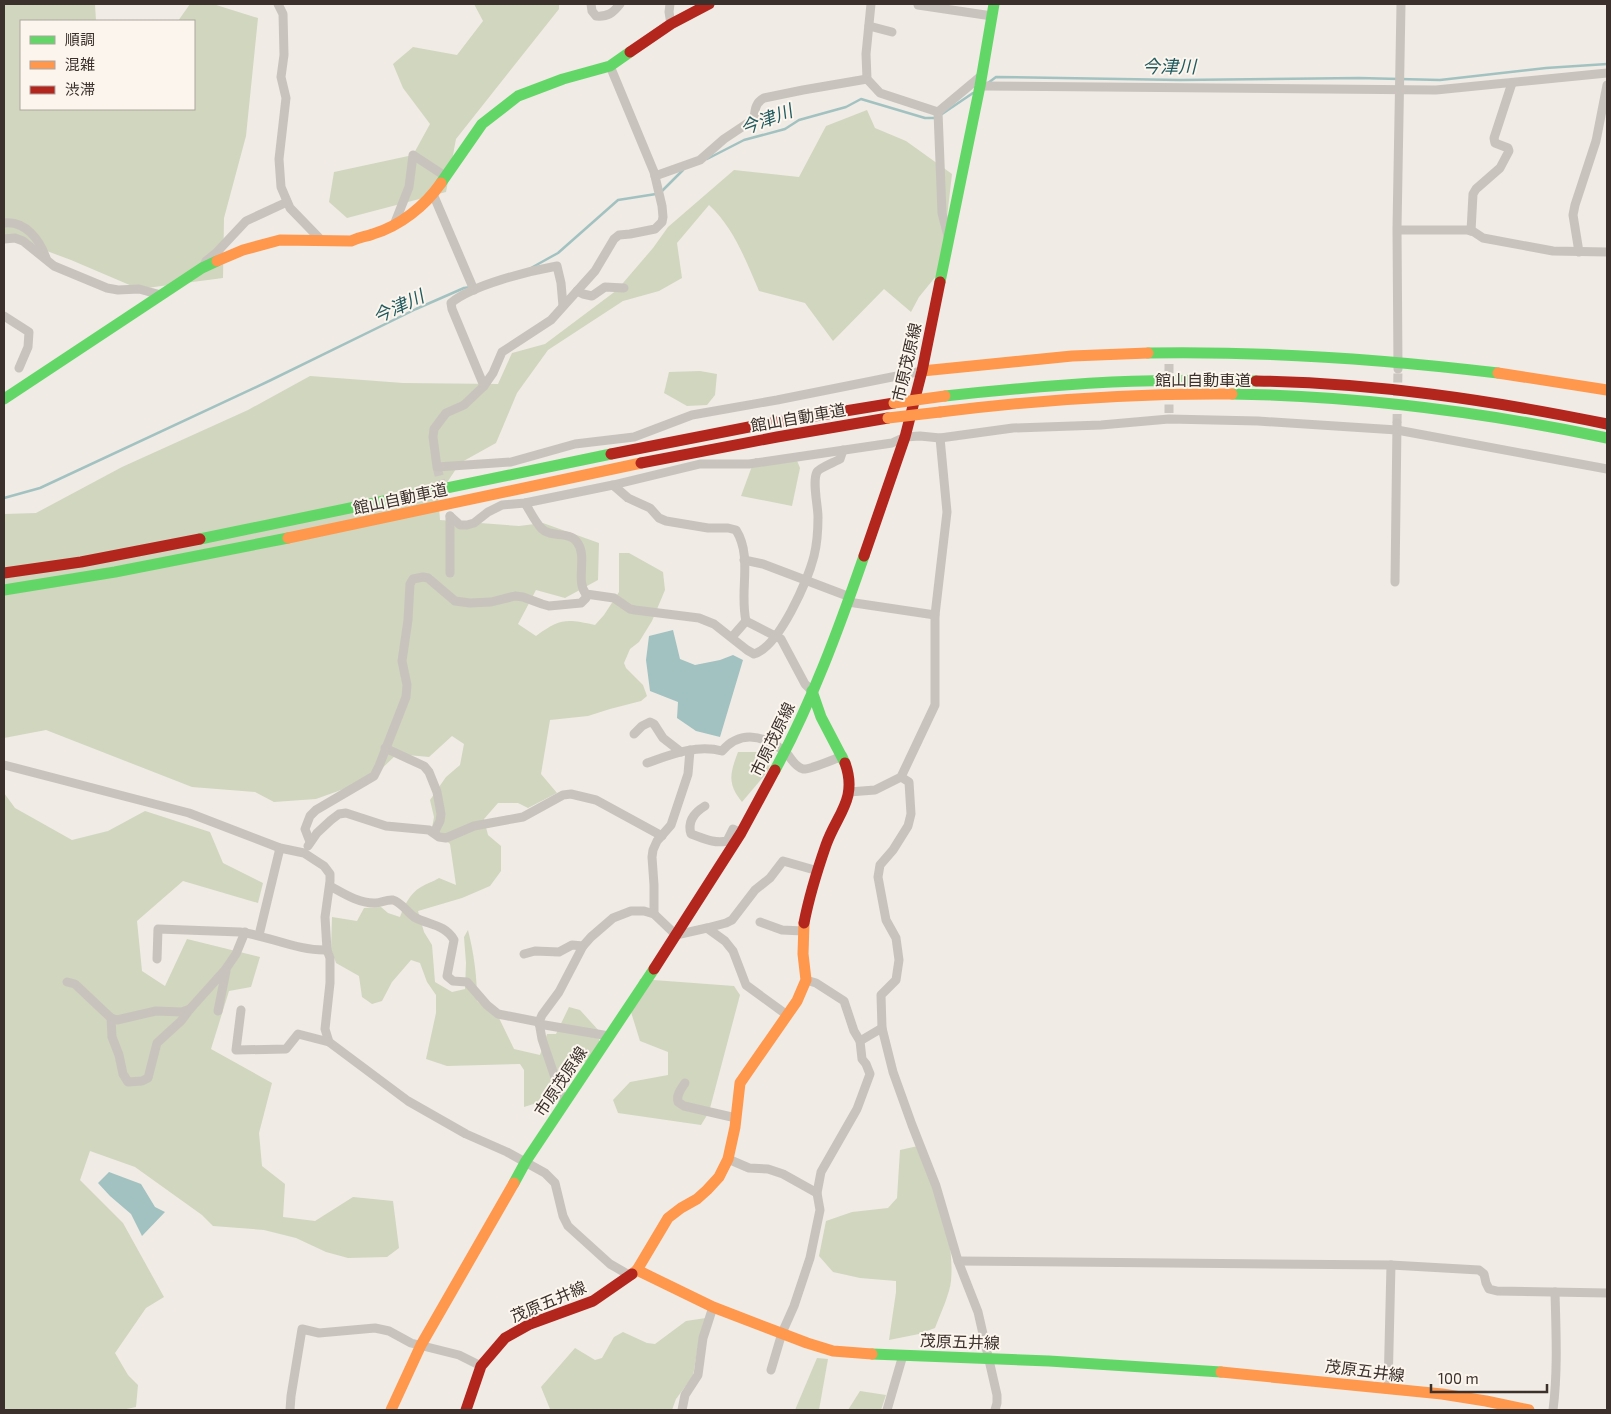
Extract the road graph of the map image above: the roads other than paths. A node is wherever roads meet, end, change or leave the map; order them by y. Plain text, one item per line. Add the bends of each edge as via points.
1 (278, 4) edge
2 (591, 4) edge
3 (620, 4) edge
4 (670, 4) edge
5 (709, 4) edge
6 (871, 4) edge
7 (994, 4) edge
8 (1401, 4) edge
9 (918, 6) dead end
10 (992, 16) junction
11 (671, 24) junction
12 (869, 26) junction
13 (892, 32) dead end
14 (610, 66) junction
15 (1607, 73) edge
16 (867, 79) junction
17 (1512, 83) junction
18 (1607, 85) edge
19 (980, 86) junction
20 (1400, 89) junction
21 (938, 112) junction
22 (445, 176) junction
23 (655, 176) junction
24 (433, 194) junction
25 (287, 202) junction
26 (4, 222) edge
27 (394, 225) junction
28 (1398, 230) junction
29 (1471, 231) junction
30 (949, 238) junction
31 (4, 239) edge
32 (322, 241) junction
33 (1579, 252) junction
34 (1607, 252) edge
35 (46, 259) junction
36 (202, 268) junction
37 (624, 288) dead end
38 (474, 290) junction
39 (577, 291) junction
40 (161, 296) junction
41 (562, 306) junction
42 (4, 316) edge
43 (1398, 365) junction
44 (19, 368) dead end
45 (922, 371) junction
46 (484, 386) junction
47 (1607, 390) edge
48 (4, 399) edge
49 (1607, 424) edge
50 (1397, 427) junction
51 (905, 437) junction
52 (940, 438) junction
53 (1607, 438) edge
54 (843, 450) junction
55 (1607, 469) edge
56 (612, 485) junction
57 (525, 503) junction
58 (744, 560) junction
59 (4, 573) edge
60 (450, 573) dead end
61 (806, 581) junction
62 (1395, 582) dead end
63 (4, 590) edge
64 (586, 594) junction
65 (849, 599) junction
66 (935, 615) junction
67 (746, 621) junction
68 (775, 636) junction
69 (732, 638) junction
70 (812, 691) junction
71 (634, 734) dead end
72 (385, 748) junction
73 (690, 750) junction
74 (680, 752) junction
75 (785, 752) junction
76 (843, 756) junction
77 (647, 763) dead end
78 (4, 764) edge
79 (901, 777) junction
80 (850, 792) junction
81 (706, 806) dead end
82 (434, 834) junction
83 (741, 834) junction
84 (662, 836) junction
85 (310, 842) junction
86 (280, 848) junction
87 (304, 853) junction
88 (818, 871) junction
89 (330, 886) junction
90 (654, 914) junction
91 (760, 922) dead end
92 (707, 928) junction
93 (803, 931) junction
94 (245, 932) junction
95 (259, 935) junction
96 (676, 935) junction
97 (583, 946) junction
98 (327, 950) junction
99 (524, 954) dead end
100 (157, 959) dead end
101 (226, 968) junction
102 (806, 980) junction
103 (67, 982) dead end
104 (190, 1009) junction
105 (218, 1010) dead end
106 (241, 1010) dead end
107 (787, 1015) junction
108 (111, 1018) junction
109 (539, 1023) junction
110 (882, 1028) junction
111 (610, 1036) junction
112 (860, 1041) junction
113 (329, 1042) junction
114 (685, 1083) dead end
115 (564, 1104) junction
116 (736, 1118) junction
117 (728, 1159) junction
118 (526, 1161) junction
119 (817, 1193) junction
120 (958, 1260) junction
121 (1391, 1265) junction
122 (633, 1272) junction
123 (1555, 1292) junction
124 (1607, 1293) edge
125 (713, 1307) junction
126 (782, 1333) junction
127 (421, 1345) junction
128 (903, 1355) junction
129 (990, 1359) junction
130 (481, 1366) junction
131 (770, 1370) dead end
132 (1388, 1389) junction
133 (290, 1410) edge
134 (391, 1410) edge
135 (466, 1410) edge
136 (682, 1410) edge
137 (887, 1410) edge
138 (995, 1410) edge
139 (1529, 1410) edge
140 (1553, 1410) edge

1 - 25 street via 282,14 284,55 281,77 286,98 278,172
2 - 3 street via 596,16 602,16 609,15
4 - 11 street
5 - 11 main road
6 - 12 street
7 - 10 main road, 市原茂原線
8 - 20 street
9 - 10 street
10 - 19 main road, 市原茂原線
11 - 14 main road
12 - 13 street
12 - 16 street
14 - 22 main road via 518,96 482,124
14 - 23 street
15 - 17 street
16 - 21 street via 880,93
16 - 23 street via 764,98 756,105 754,119 700,160
17 - 20 street via 1436,90
17 - 29 street via 1494,138 1495,143 1509,151 1500,168 1473,194
18 - 33 street via 1596,141 1573,215
19 - 20 street
19 - 21 street
19 - 30 main road, 市原茂原線
20 - 28 street
21 - 30 street via 942,213
22 - 24 main road
22 - 27 street via 413,155 409,187
23 - 39 street via 664,217 662,222 655,229 619,235 614,239 595,271
24 - 27 main road
24 - 38 street
25 - 32 street
25 - 36 street via 246,221
26 - 35 street via 21,224 32,233
27 - 32 main road via 351,240
28 - 29 street
28 - 43 street
29 - 33 street via 1483,238 1508,243
30 - 45 main road, 市原茂原線
31 - 35 street via 23,241
32 - 36 main road via 280,240 243,250
33 - 34 street
35 - 40 street via 54,266 107,288 139,289
36 - 40 main road
37 - 39 street via 605,288 592,296
38 - 41 street via 530,271 557,266
38 - 46 street via 451,303
39 - 41 street
40 - 48 main road
41 - 46 street via 551,320 502,352
42 - 44 street via 29,332 28,347
43 - 45 main road via 1259,354 1169,358 1072,356
43 - 47 main road via 1554,380
45 - 46 street via 692,415 634,437 575,444 511,462 437,467 434,428 446,413 464,405
45 - 51 main road, 市原茂原線
49 - 59 main road, 館山自動車道, bridge via 1481,400 1299,382 1127,381 1041,386 894,403 754,426 144,551
50 - 52 street via 1169,416 1102,425 1012,428
50 - 55 street
50 - 62 street
51 - 52 street
51 - 54 street via 892,443
51 - 65 main road, 市原茂原線
52 - 66 street via 947,512
53 - 63 main road, 館山自動車道, bridge via 1478,414 1381,402 1210,394 1077,398 888,418 710,449 317,533
54 - 56 street via 749,464 700,464
54 - 61 street via 840,459 817,472 815,554
56 - 57 street
56 - 58 street via 628,498 650,508 666,522 736,530
57 - 60 street via 502,505 467,525 460,525 450,516
57 - 64 street via 542,529 577,540 581,553 582,586
58 - 61 street
58 - 67 street via 743,610
61 - 65 street
61 - 68 street
64 - 69 street via 614,598 630,609 699,618 714,624
64 - 72 street via 581,602 550,606 515,596 470,603 455,601 428,578 413,579 402,661 406,697
65 - 66 street
65 - 70 main road, 市原茂原線
66 - 79 street via 935,705
67 - 68 street
67 - 69 street
68 - 69 street via 754,654
68 - 70 street via 781,639
70 - 75 main road, 市原茂原線
70 - 76 main road via 821,717
71 - 74 street via 650,722
72 - 82 street via 424,766 429,772 441,814
72 - 85 street via 374,776 324,804 310,816 305,829
73 - 74 street
73 - 75 street via 722,751 737,738 748,736 772,743
73 - 84 street via 688,774 671,825
74 - 77 street
75 - 76 street via 800,768 806,769
75 - 83 main road, 市原茂原線
76 - 80 main road via 850,776
78 - 86 street via 190,813
79 - 80 street via 875,790
79 - 110 street via 909,782 911,814 908,826 880,865 878,877 886,920 896,938 899,960 896,980 881,995
80 - 88 main road
81 - 83 street via 693,816 691,834 722,842 727,841 733,829
82 - 84 street via 446,838 474,826 523,817 571,794 596,800
82 - 85 street via 428,830 386,826 346,813 331,820
83 - 96 main road, 市原茂原線
84 - 90 street via 652,857
85 - 87 street
86 - 87 street
86 - 95 street
87 - 89 street via 324,866 330,874
88 - 92 street via 783,861 732,920
88 - 93 main road
89 - 98 street via 325,917
89 - 109 street via 368,903 394,900 414,917 445,929 454,940 447,976 453,981 467,982 498,1014
90 - 96 street
90 - 97 street via 631,911 613,918
91 - 93 street via 782,930
92 - 96 street
92 - 107 street via 733,951 746,985
93 - 102 main road
94 - 95 street
94 - 100 street via 158,929
94 - 101 street
95 - 98 street via 287,944
96 - 111 main road, 市原茂原線
97 - 99 street via 572,945 559,952
97 - 109 street
98 - 113 street via 330,983 325,1029
101 - 104 street
101 - 105 street
102 - 107 main road
102 - 112 street via 821,985 844,1001
103 - 108 street via 75,984
104 - 108 street via 182,1012 156,1011 117,1020
104 - 108 street via 157,1042 148,1078 134,1083 128,1082 123,1074 112,1037
106 - 113 street via 236,1050 286,1049 298,1034
107 - 116 main road via 740,1083
109 - 111 street
109 - 115 street
110 - 112 street
110 - 120 street via 893,1072 936,1186
111 - 115 main road, 市原茂原線
112 - 119 street via 862,1059 870,1074 853,1117 824,1165
113 - 118 street via 408,1101 466,1134
114 - 116 street via 678,1102
115 - 118 main road, 市原茂原線
116 - 117 main road
117 - 119 street via 749,1168 783,1174
117 - 122 main road via 719,1177 707,1190 668,1218
118 - 122 street via 555,1183 568,1226 610,1264
118 - 127 main road, 市原茂原線
119 - 126 street via 820,1210 810,1258
120 - 121 street
120 - 129 street via 978,1312
121 - 123 street via 1480,1270 1489,1289
121 - 132 street
122 - 125 main road, 茂原五井線
122 - 130 main road, 茂原五井線 via 593,1301 519,1329 505,1338
123 - 124 street
123 - 140 street via 1556,1388
125 - 126 main road, 茂原五井線
125 - 136 street via 703,1338 698,1375 685,1395
126 - 128 main road, 茂原五井線 via 833,1351
126 - 131 street
127 - 130 street via 459,1355
127 - 133 street via 375,1328 320,1333 302,1329
127 - 134 main road, 市原茂原線
128 - 129 main road, 茂原五井線
128 - 137 street
129 - 132 main road, 茂原五井線 via 1203,1370
129 - 138 street via 997,1395
130 - 135 main road, 茂原五井線
132 - 139 main road, 茂原五井線

